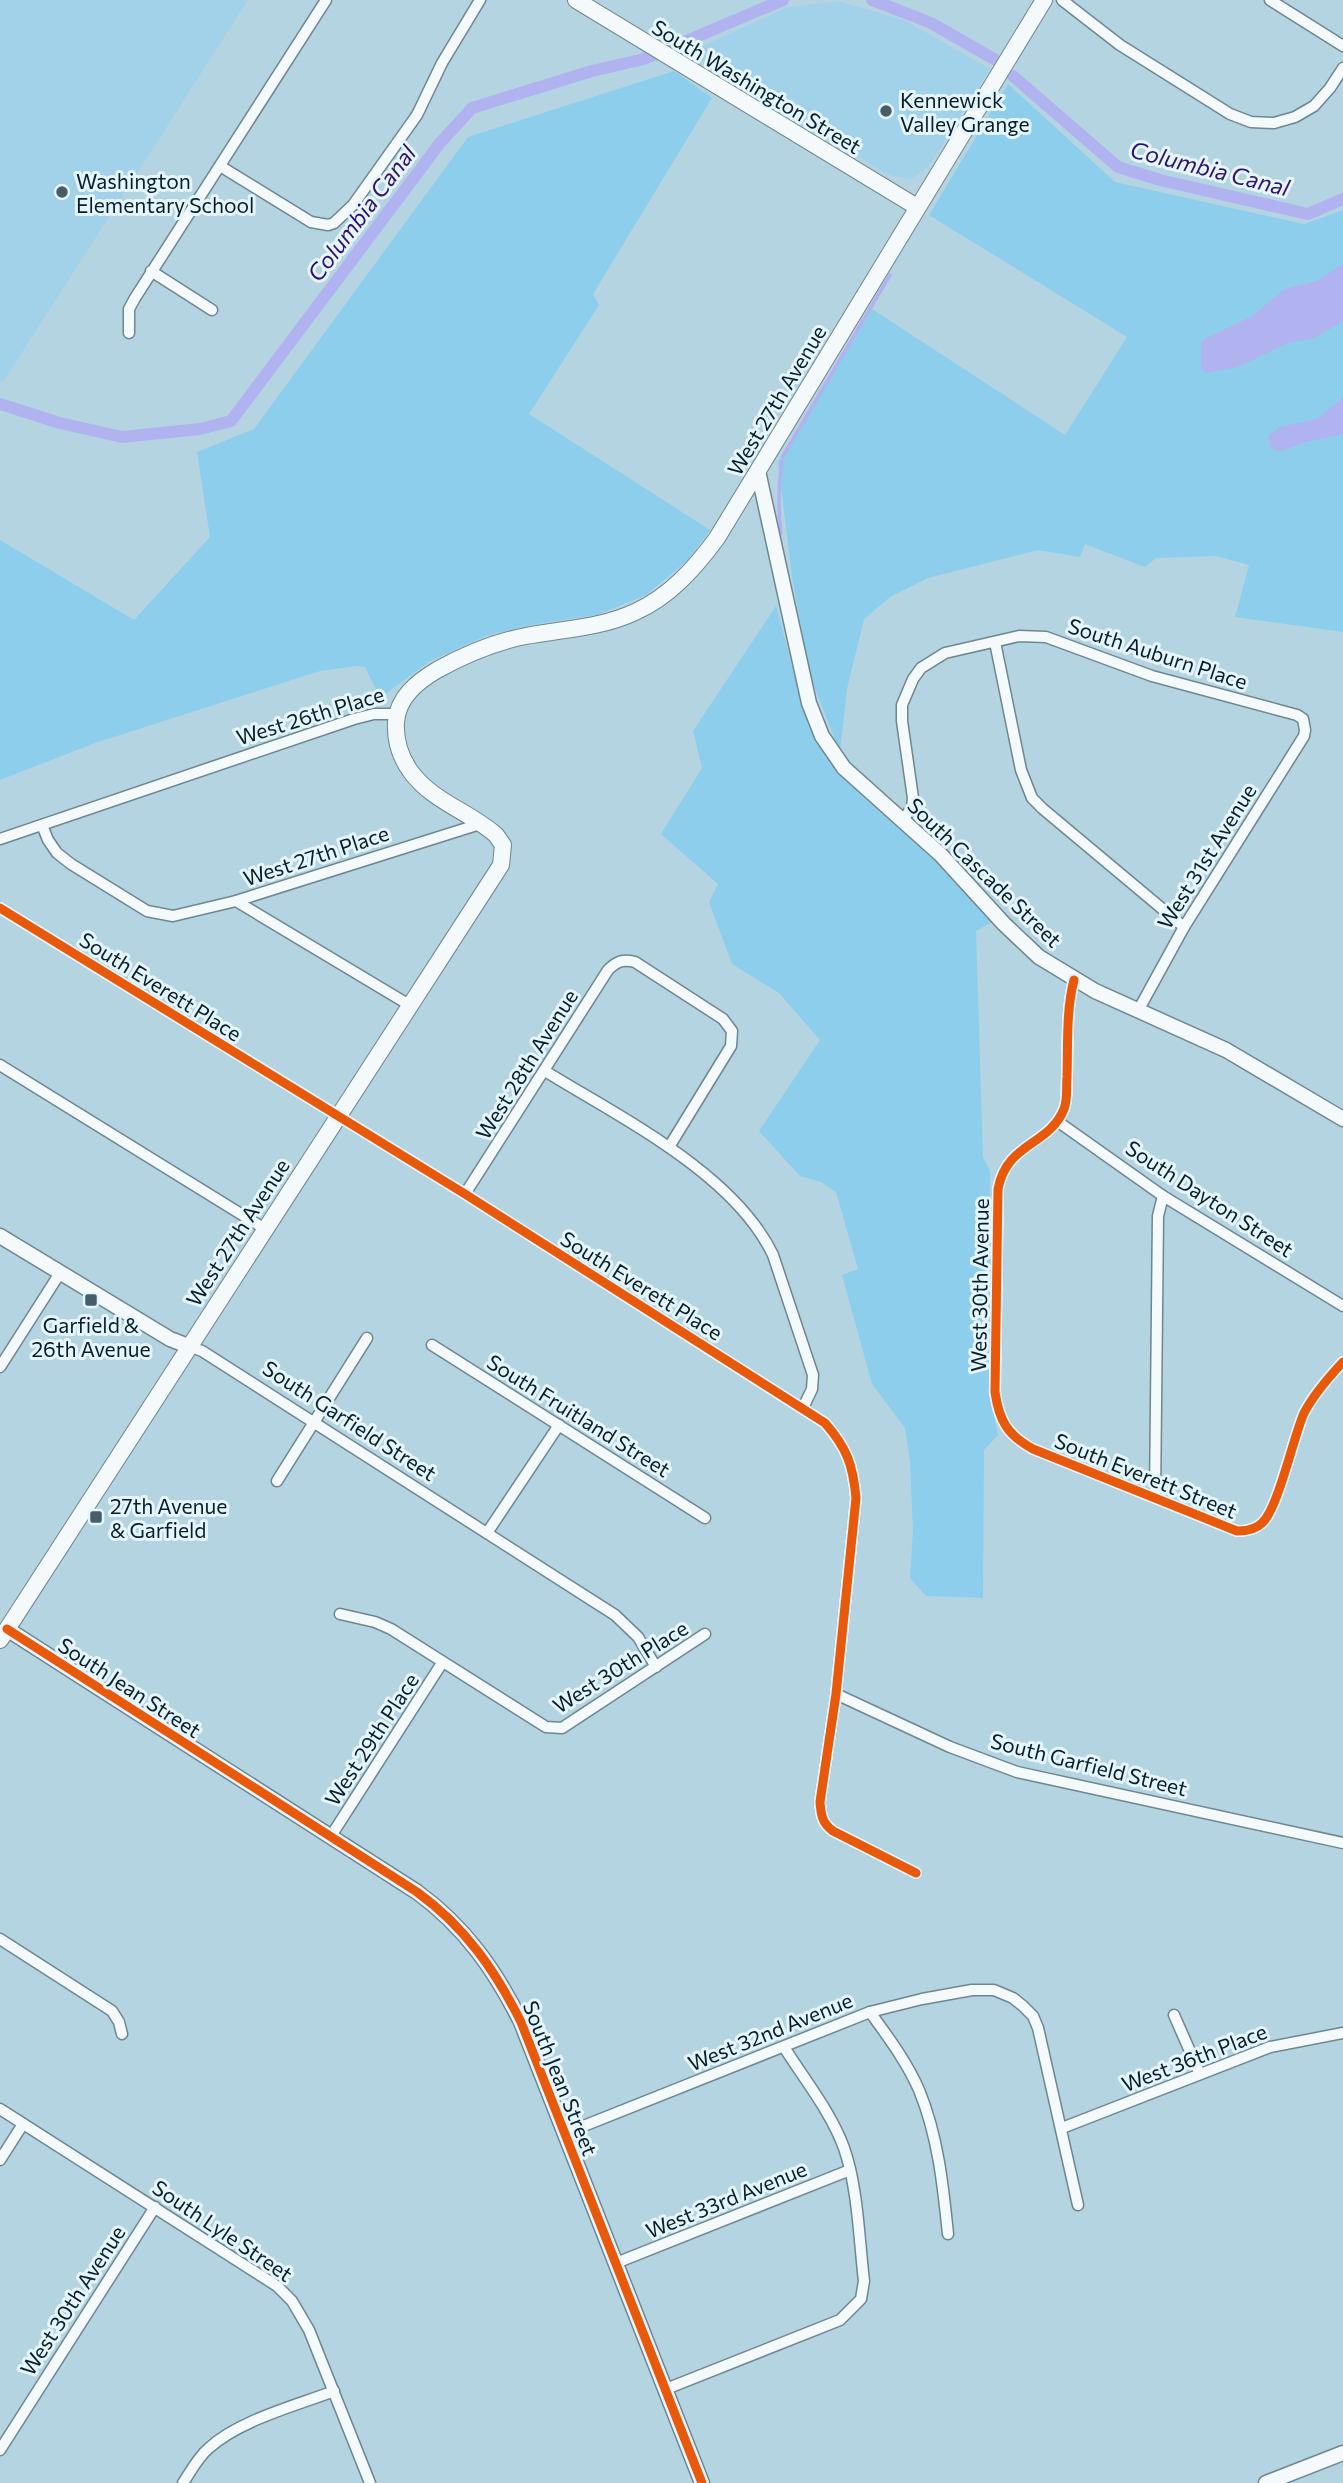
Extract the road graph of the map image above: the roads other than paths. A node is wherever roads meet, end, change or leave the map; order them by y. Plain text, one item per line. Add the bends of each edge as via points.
1 (326, 0) edge
2 (481, 0) edge
3 (576, 0) edge
4 (1044, 0) edge
5 (1062, 0) edge
6 (1270, 0) edge
7 (1343, 46) edge
8 (1343, 68) edge
9 (220, 166) junction
10 (917, 207) junction
11 (152, 271) junction
12 (212, 310) dead end
13 (129, 333) dead end
14 (758, 471) junction
15 (655, 601) joint
16 (995, 642) junction
17 (397, 714) junction
18 (1305, 724) joint
19 (903, 821) junction
20 (480, 824) junction
21 (42, 825) junction
22 (0, 839) edge
23 (236, 901) junction
24 (0, 908) edge
25 (1184, 927) junction
26 (1074, 980) junction
27 (411, 1006) junction
28 (1139, 1009) junction
29 (0, 1065) edge
30 (545, 1071) junction
31 (338, 1116) junction
32 (1343, 1118) edge
33 (1057, 1121) junction
34 (669, 1147) junction
35 (465, 1194) junction
36 (1163, 1196) junction
37 (265, 1229) junction
38 (0, 1236) edge
39 (61, 1273) junction
40 (1343, 1306) edge
41 (367, 1338) dead end
42 (432, 1345) dead end
43 (188, 1346) junction
44 (1343, 1362) edge
45 (0, 1367) edge
46 (803, 1408) junction
47 (314, 1422) junction
48 (559, 1425) junction
49 (1020, 1443) joint
50 (277, 1481) dead end
51 (1155, 1498) junction
52 (705, 1518) dead end
53 (487, 1533) junction
54 (340, 1614) dead end
55 (705, 1634) dead end
56 (4, 1635) edge
57 (442, 1663) junction
58 (656, 1667) junction
59 (836, 1694) junction
60 (331, 1836) junction
61 (1343, 1843) edge
62 (916, 1873) dead end
63 (0, 1939) edge
64 (870, 2012) junction
65 (1174, 2015) dead end
66 (1343, 2033) edge
67 (122, 2034) dead end
68 (784, 2047) junction
69 (1200, 2074) junction
70 (0, 2109) edge
71 (23, 2124) junction
72 (1062, 2128) junction
73 (566, 2133) junction
74 (0, 2161) edge
75 (850, 2170) junction
76 (1078, 2205) dead end
77 (155, 2207) junction
78 (948, 2234) dead end
79 (616, 2263) junction
80 (666, 2389) junction
81 (334, 2391) junction
82 (1, 2447) edge
83 (1343, 2453) edge
84 (183, 2483) edge
85 (370, 2483) edge
86 (702, 2483) edge
87 (1266, 2483) edge

1 - 9 street
2 - 9 street via 406,132 339,219 328,225 311,222
3 - 10 main road, South Washington Street
4 - 10 main road, West 27th Avenue
5 - 8 street via 1120,45 1230,114 1251,122 1274,123 1314,106
6 - 7 street
9 - 11 street
10 - 14 main road, West 27th Avenue
11 - 12 street
11 - 13 street via 129,309
14 - 15 main road, West 27th Avenue via 706,554
14 - 19 street, South Cascade Street via 814,718 844,768
15 - 17 main road, West 26th Place via 600,625 525,636 470,652 418,683
16 - 18 street, South Auburn Place via 1019,636 1046,638 1152,676 1297,715
16 - 19 street via 932,660 906,692 902,721 914,798
16 - 25 street via 1021,770 1032,798
17 - 20 main road via 397,741 413,775
17 - 21 street, West 26th Place via 354,719
18 - 25 street, West 31st Avenue via 1304,736
19 - 26 street, South Cascade Street via 1020,940
20 - 23 street, West 27th Place
20 - 27 main road, West 27th Avenue via 503,845 503,859
21 - 22 street, West 26th Place
21 - 23 street, West 27th Place via 57,853 147,911 188,914
23 - 27 street
24 - 31 street, South Everett Place
25 - 28 street, West 31st Avenue
26 - 28 street, South Cascade Street
26 - 33 street via 1066,1105
27 - 31 main road, West 27th Avenue
28 - 32 street, South Cascade Street via 1226,1050
29 - 37 street
30 - 34 street
30 - 34 street, West 28th Avenue via 608,970 623,960 635,962 723,1019 732,1031 731,1046
30 - 35 street, West 28th Avenue
31 - 35 street, South Everett Place
31 - 37 main road, West 27th Avenue
33 - 36 street, South Dayton Street
33 - 49 street, West 30th Avenue via 1011,1159 998,1189 995,1392 1005,1428
34 - 46 street via 719,1188 765,1237 813,1375
35 - 46 street, South Everett Place
36 - 40 street, South Dayton Street
36 - 51 street via 1158,1216
37 - 43 main road, West 27th Avenue
38 - 39 street, South Garfield Street
39 - 43 street, South Garfield Street
39 - 45 street
41 - 47 street
42 - 48 street, South Fruitland Street
43 - 47 street, South Garfield Street
43 - 56 main road, West 27th Avenue
44 - 51 street, South Everett Street via 1305,1413 1270,1511 1260,1525 1237,1531
46 - 59 street, South Everett Place via 825,1423 846,1450 855,1485
47 - 50 street
47 - 53 street, South Garfield Street
48 - 52 street, South Fruitland Street
48 - 53 street
49 - 51 street, South Everett Street
53 - 58 street, South Garfield Street via 615,1615 638,1637
54 - 57 street via 391,1629
55 - 58 street, West 30th Place
56 - 60 street, South Jean Street
57 - 58 street, West 30th Place via 555,1729
57 - 60 street, West 29th Place
59 - 61 street, South Garfield Street via 950,1747 1017,1772
59 - 62 street, South Everett Place via 820,1802 824,1824
60 - 73 street, South Jean Street via 433,1904 479,1950 521,2022
63 - 67 street via 112,2011
64 - 68 street, West 32nd Avenue
64 - 72 street, West 32nd Avenue via 972,1990 994,1990 1013,1998 1038,2028
64 - 78 street via 919,2090 942,2171
65 - 69 street
66 - 69 street, West 36th Place via 1270,2047
68 - 73 street, West 32nd Avenue
68 - 75 street via 835,2129
69 - 72 street, West 36th Place
70 - 71 street, South Lyle Street
71 - 74 street
71 - 77 street, South Lyle Street
72 - 76 street
73 - 79 street, South Jean Street
75 - 79 street, West 33rd Avenue
75 - 80 street via 864,2281 861,2299 840,2320
77 - 81 street, South Lyle Street via 277,2286 292,2301
77 - 82 street, West 30th Avenue
79 - 80 street, South Jean Street
80 - 86 street, South Jean Street
81 - 84 street via 220,2439 206,2450
81 - 85 street, South Lyle Street
83 - 87 street

